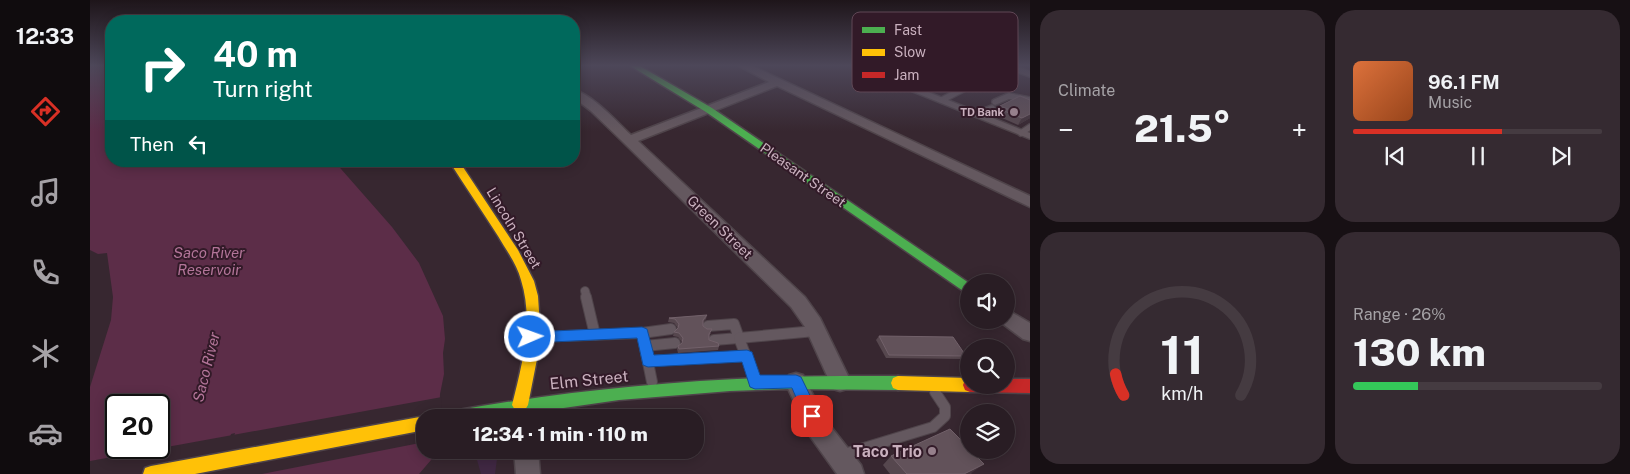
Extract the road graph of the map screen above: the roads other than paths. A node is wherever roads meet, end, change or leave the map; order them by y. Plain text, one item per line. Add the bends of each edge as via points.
1 (670, 87) edge
2 (765, 87) edge
3 (789, 87) edge
4 (922, 92) edge
5 (958, 92) edge
6 (580, 97) edge
7 (942, 100) junction
8 (1029, 100) edge
9 (998, 103) dead end
10 (990, 107) dead end
11 (709, 110) junction
12 (978, 114) junction
13 (1030, 127) edge
14 (1021, 132) junction
15 (1030, 136) edge
16 (629, 140) junction
17 (458, 167) edge
18 (1030, 202) edge
19 (960, 284) edge
20 (584, 291) dead end
21 (1015, 322) edge
22 (708, 326) dead end
23 (671, 329) dead end
24 (817, 331) junction
25 (642, 332) junction
26 (1030, 333) edge
27 (595, 335) junction
28 (530, 337) junction
29 (739, 338) junction
30 (714, 340) edge
31 (675, 343) dead end
32 (645, 346) junction
33 (747, 356) junction
34 (648, 361) junction
35 (755, 382) junction
36 (796, 382) junction
37 (840, 382) junction
38 (930, 384) junction
39 (960, 385) edge
40 (1015, 386) edge
41 (1030, 386) edge
42 (653, 389) junction
43 (521, 409) edge
44 (528, 409) edge
45 (416, 425) edge
46 (837, 456) junction
47 (527, 459) edge
48 (151, 474) edge
49 (528, 474) edge
50 (852, 474) edge

1 - 11 street, Pleasant Street
2 - 11 street
3 - 18 street
4 - 7 lane
5 - 7 lane
6 - 16 street, Green Street
7 - 12 lane
8 - 9 lane via 1011,98
10 - 12 lane
11 - 16 street
11 - 19 street, Pleasant Street
12 - 14 lane
13 - 14 lane
14 - 15 lane
16 - 24 street, Green Street via 798,302
17 - 28 street, Lincoln Street via 525,273 531,296
20 - 27 lane
21 - 26 street
22 - 29 lane via 734,324
23 - 25 lane
24 - 29 lane
24 - 37 street, Green Street
25 - 27 lane
25 - 32 lane
27 - 28 lane
28 - 43 street, Lincoln Street
29 - 30 lane
29 - 33 lane
31 - 32 lane
32 - 34 lane
33 - 34 lane
33 - 35 lane
34 - 42 lane
35 - 36 street, Elm Street
35 - 42 street, Elm Street
36 - 37 street, Elm Street
36 - 46 street via 817,427
37 - 38 street, Elm Street
38 - 39 street, Elm Street
38 - 46 lane via 945,407 945,416 940,422 933,427
40 - 41 street, Elm Street
42 - 44 street, Elm Street via 575,396
45 - 48 street
46 - 50 street
47 - 49 street

